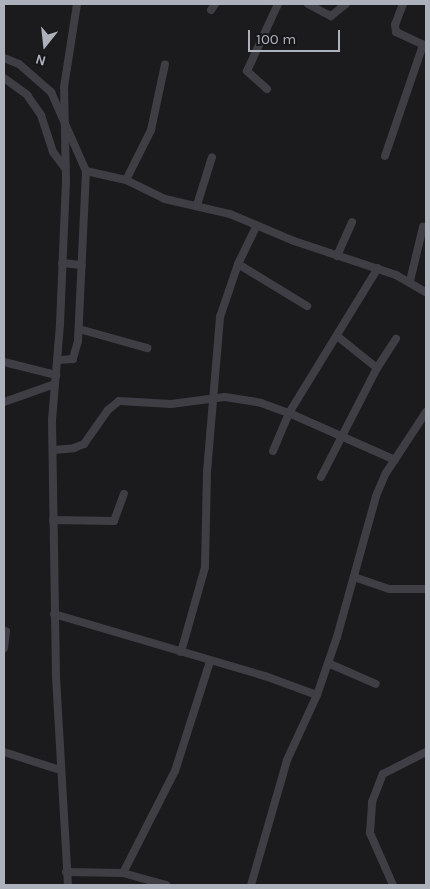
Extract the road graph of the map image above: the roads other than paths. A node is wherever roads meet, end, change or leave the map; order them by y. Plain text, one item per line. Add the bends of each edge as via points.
1 (77, 4) edge
2 (278, 4) edge
3 (308, 4) edge
4 (346, 4) edge
5 (403, 4) edge
6 (424, 45) edge
7 (4, 58) edge
8 (165, 64) dead end
9 (4, 78) edge
10 (267, 89) dead end
11 (63, 116) junction
12 (385, 156) dead end
13 (212, 157) dead end
14 (65, 168) junction
15 (86, 171) junction
16 (126, 180) junction
17 (197, 205) junction
18 (352, 222) dead end
19 (256, 227) junction
20 (423, 228) dead end
21 (340, 249) junction
22 (71, 264) junction
23 (238, 264) junction
24 (378, 268) junction
25 (410, 281) junction
26 (426, 292) edge
27 (307, 306) dead end
28 (79, 328) junction
29 (337, 336) junction
30 (396, 339) dead end
31 (147, 348) dead end
32 (59, 360) junction
33 (4, 362) edge
34 (377, 368) junction
35 (56, 375) junction
36 (55, 384) junction
37 (213, 397) junction
38 (4, 402) edge
39 (426, 412) edge
40 (289, 413) junction
41 (422, 425) edge
42 (340, 436) junction
43 (53, 450) junction
44 (273, 451) dead end
45 (394, 460) junction
46 (320, 476) dead end
47 (124, 494) dead end
48 (53, 520) junction
49 (354, 577) junction
50 (426, 590) edge
51 (54, 614) junction
52 (6, 631) dead end
53 (4, 648) edge
54 (182, 652) junction
55 (210, 661) junction
56 (328, 663) junction
57 (376, 684) dead end
58 (317, 695) junction
59 (4, 752) edge
60 (426, 752) edge
61 (60, 770) junction
62 (66, 872) junction
63 (123, 873) junction
64 (68, 885) edge
65 (166, 885) edge
66 (251, 885) edge
67 (393, 885) edge

1 - 11 street
2 - 10 street via 247,71
3 - 4 street via 331,16
5 - 6 street via 395,25 396,32
6 - 12 street
7 - 11 street via 38,77 51,92
8 - 16 street via 151,130
9 - 14 street via 22,91 41,115 53,152
11 - 14 street
11 - 15 street
13 - 17 street
14 - 22 street
15 - 16 street
15 - 22 street
16 - 17 street via 165,200
17 - 19 street
18 - 21 street
19 - 21 street
19 - 23 street
20 - 25 street
21 - 24 street
22 - 28 street
22 - 32 street
23 - 27 street
23 - 37 street via 220,317
24 - 25 street
24 - 29 street
25 - 26 street
28 - 31 street
28 - 32 street via 76,354 70,360
29 - 34 street
29 - 40 street
30 - 34 street
32 - 35 street
33 - 35 street
34 - 42 street
35 - 36 street
36 - 38 street
36 - 43 street
37 - 40 street via 243,399
37 - 43 street via 171,404 119,401 108,410 84,444
37 - 54 street via 204,567
39 - 41 street
40 - 42 street
40 - 44 street
41 - 45 street
42 - 45 street
42 - 46 street
43 - 48 street
45 - 49 street via 376,496
47 - 48 street via 114,521
48 - 51 street
49 - 50 street via 389,589
49 - 56 street
51 - 54 street
51 - 61 street
52 - 53 street
54 - 55 street
55 - 58 street
55 - 63 street via 175,771
56 - 57 street
56 - 58 street
58 - 66 street via 287,760
59 - 61 street
60 - 67 street via 383,774 372,802 370,833
61 - 62 street
62 - 63 street
62 - 64 street
63 - 65 street

